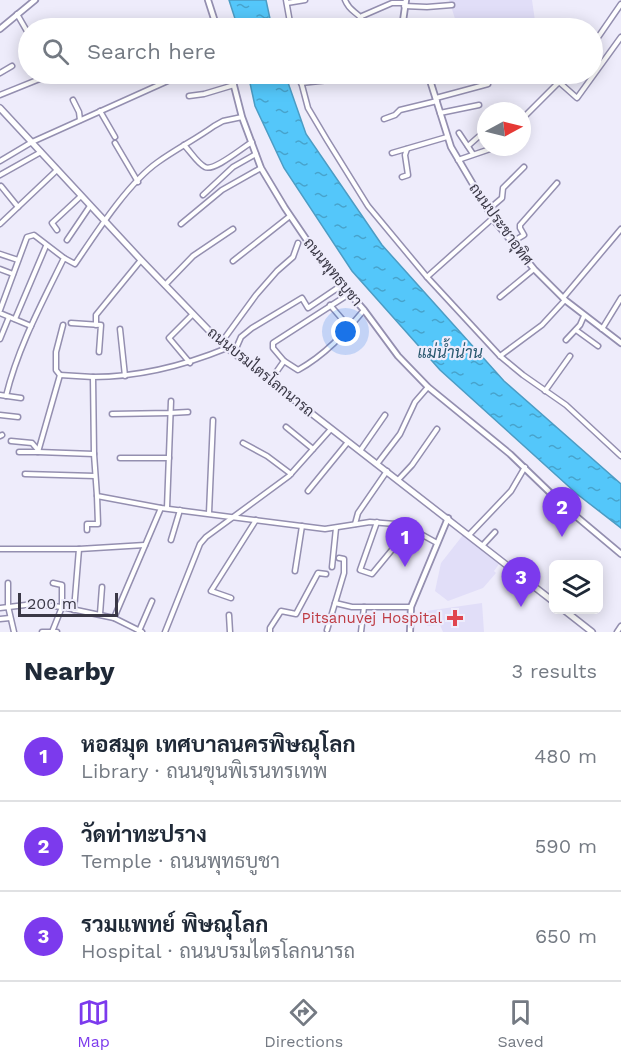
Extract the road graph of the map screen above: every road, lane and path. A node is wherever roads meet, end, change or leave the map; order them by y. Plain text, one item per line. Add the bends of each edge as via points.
1 (33, 0) edge
2 (208, 0) edge
3 (305, 0) edge
4 (345, 0) edge
5 (287, 1) edge
6 (405, 3) edge
7 (621, 4) edge
8 (452, 5) dead end
9 (17, 14) junction
10 (362, 16) joint
11 (19, 18) edge
12 (214, 18) edge
13 (290, 18) edge
14 (403, 18) edge
15 (0, 29) edge
16 (603, 30) edge
17 (621, 37) edge
18 (603, 62) edge
19 (12, 66) dead end
20 (0, 73) edge
21 (27, 84) edge
22 (161, 84) edge
23 (301, 84) edge
24 (431, 84) edge
25 (488, 84) dead end
26 (557, 84) edge
27 (561, 84) edge
28 (587, 84) edge
29 (234, 85) joint
30 (0, 95) edge
31 (189, 96) dead end
32 (436, 99) junction
33 (73, 100) dead end
34 (477, 105) edge
35 (0, 108) edge
36 (531, 110) edge
37 (100, 111) junction
38 (440, 113) junction
39 (243, 117) junction
40 (384, 119) dead end
41 (80, 120) junction
42 (459, 133) dead end
43 (115, 136) dead end
44 (447, 137) junction
45 (477, 138) edge
46 (32, 142) junction
47 (252, 142) junction
48 (115, 143) dead end
49 (184, 145) junction
50 (468, 146) junction
51 (407, 149) junction
52 (41, 152) junction
53 (393, 153) dead end
54 (477, 153) edge
55 (256, 154) junction
56 (473, 154) junction
57 (0, 161) edge
58 (457, 161) junction
59 (524, 167) dead end
60 (261, 168) junction
61 (57, 170) junction
62 (0, 176) edge
63 (402, 177) dead end
64 (138, 182) junction
65 (557, 183) dead end
66 (1, 186) edge
67 (203, 195) dead end
68 (81, 196) junction
69 (90, 206) junction
70 (18, 207) junction
71 (488, 210) junction
72 (290, 216) junction
73 (493, 218) junction
74 (105, 222) junction
75 (0, 224) edge
76 (181, 224) dead end
77 (233, 229) dead end
78 (621, 229) edge
79 (57, 230) dead end
80 (67, 240) dead end
81 (512, 242) junction
82 (298, 243) dead end
83 (46, 246) junction
84 (0, 254) edge
85 (64, 258) junction
86 (18, 260) junction
87 (141, 260) junction
88 (233, 261) dead end
89 (0, 269) edge
90 (534, 269) junction
91 (13, 274) junction
92 (427, 277) junction
93 (165, 285) junction
94 (342, 285) junction
95 (349, 294) junction
96 (500, 297) dead end
97 (621, 298) edge
98 (564, 299) junction
99 (330, 305) junction
100 (364, 310) junction
101 (0, 314) edge
102 (192, 314) junction
103 (584, 316) junction
104 (9, 317) junction
105 (15, 319) junction
106 (71, 323) dead end
107 (63, 325) dead end
108 (96, 325) junction
109 (31, 326) junction
110 (349, 327) junction
111 (120, 328) dead end
112 (602, 329) junction
113 (576, 330) junction
114 (0, 339) edge
115 (566, 340) dead end
116 (621, 341) edge
117 (221, 343) junction
118 (598, 346) dead end
119 (227, 348) junction
120 (99, 352) dead end
121 (234, 353) junction
122 (500, 356) junction
123 (570, 356) dead end
124 (284, 361) junction
125 (190, 363) junction
126 (60, 375) junction
127 (125, 376) junction
128 (93, 377) junction
129 (270, 381) junction
130 (428, 387) junction
131 (545, 391) junction
132 (0, 395) edge
133 (6, 396) junction
134 (21, 398) dead end
135 (171, 401) dead end
136 (188, 411) dead end
137 (112, 414) dead end
138 (170, 414) junction
139 (0, 415) edge
140 (385, 415) dead end
141 (18, 417) dead end
142 (213, 420) dead end
143 (286, 427) dead end
144 (331, 429) junction
145 (437, 429) dead end
146 (11, 441) dead end
147 (348, 442) junction
148 (243, 443) dead end
149 (313, 449) junction
150 (38, 451) junction
151 (360, 451) junction
152 (19, 452) dead end
153 (94, 454) junction
154 (621, 455) edge
155 (120, 458) dead end
156 (169, 458) junction
157 (377, 464) junction
158 (525, 467) junction
159 (387, 471) junction
160 (25, 474) dead end
161 (291, 474) junction
162 (95, 476) junction
163 (398, 480) junction
164 (308, 491) dead end
165 (97, 496) junction
166 (161, 508) junction
167 (167, 508) junction
168 (180, 510) junction
169 (209, 513) junction
170 (231, 517) junction
171 (448, 518) junction
172 (256, 520) junction
173 (377, 522) junction
174 (355, 524) junction
175 (302, 526) junction
176 (336, 528) junction
177 (410, 528) junction
178 (87, 530) dead end
179 (495, 532) dead end
180 (469, 535) junction
181 (171, 540) dead end
182 (437, 543) junction
183 (145, 545) junction
184 (482, 546) junction
185 (0, 549) edge
186 (79, 549) junction
187 (621, 554) edge
188 (339, 558) dead end
189 (332, 567) dead end
190 (295, 571) dead end
191 (326, 574) dead end
192 (8, 583) dead end
193 (53, 584) dead end
194 (102, 587) dead end
195 (231, 598) dead end
196 (549, 598) edge
197 (152, 601) dead end
198 (335, 603) junction
199 (8, 606) junction
200 (62, 607) junction
201 (364, 607) junction
202 (411, 607) junction
203 (0, 608) edge
204 (74, 610) junction
205 (100, 614) junction
206 (570, 614) edge
207 (229, 615) dead end
208 (10, 618) junction
209 (114, 618) junction
210 (0, 619) edge
211 (621, 626) edge
212 (327, 630) dead end
213 (141, 631) edge
214 (14, 632) edge
215 (42, 632) edge
216 (54, 632) edge
217 (165, 632) edge
218 (230, 632) edge
219 (270, 632) edge
220 (361, 632) edge
221 (410, 632) edge
222 (592, 632) edge
223 (618, 632) edge

1 - 9 street
2 - 12 street
3 - 5 street
4 - 10 street via 350,9
5 - 13 street
6 - 8 street via 428,7
6 - 10 street via 392,3
6 - 14 street
7 - 16 street
9 - 11 street
9 - 15 street
17 - 18 street
19 - 20 street
21 - 30 street
22 - 37 street
23 - 92 street via 308,108 368,206
24 - 32 street, ถนนประชาอุทิศ
25 - 32 street
26 - 36 street
27 - 28 street via 577,98
29 - 31 street
29 - 39 street, ถนนพุทธบูชา
32 - 38 street, ถนนประชาอุทิศ
32 - 40 street via 399,110 395,116
33 - 41 street
34 - 38 street
35 - 46 main road, ถนนบรมไตรโลกนารถ
37 - 41 street
37 - 43 street
38 - 44 street, ถนนประชาอุทิศ
39 - 47 street, ถนนพุทธบูชา
39 - 49 street via 223,121
41 - 46 street
42 - 50 street
44 - 51 street
44 - 58 street, ถนนประชาอุทิศ
45 - 50 street
46 - 52 main road, ถนนบรมไตรโลกนารถ
46 - 57 street
47 - 49 street via 208,168
47 - 55 street, ถนนพุทธบูชา
48 - 64 street
49 - 64 street
50 - 56 street
51 - 53 street
51 - 63 street via 408,175
52 - 61 main road, ถนนบรมไตรโลกนารถ
52 - 62 street
54 - 56 street
55 - 60 street, ถนนพุทธบูชา
55 - 67 street via 233,167
56 - 58 street
58 - 71 street, ถนนประชาอุทิศ
59 - 71 street via 504,188 502,198
60 - 72 street, ถนนพุทธบูชา
60 - 76 street via 222,190
61 - 68 main road, ถนนบรมไตรโลกนารถ
61 - 70 street
64 - 74 street
65 - 81 street via 520,225 524,235
66 - 70 street
68 - 69 main road, ถนนบรมไตรโลกนารถ
68 - 79 street via 52,223
69 - 74 main road, ถนนบรมไตรโลกนารถ
69 - 80 street
70 - 75 street
71 - 73 street, ถนนประชาอุทิศ
72 - 88 street
72 - 94 street, ถนนพุทธบูชา
73 - 81 street, ถนนประชาอุทิศ
73 - 92 street
74 - 85 street via 75,264
74 - 87 main road, ถนนบรมไตรโลกนารถ
77 - 93 street via 193,256
78 - 98 street
81 - 90 street, ถนนประชาอุทิศ
82 - 117 street via 293,257 256,295
83 - 85 street
83 - 86 street via 34,235 27,237
83 - 105 street
84 - 86 street
85 - 109 street
86 - 91 street
87 - 93 main road, ถนนบรมไตรโลกนารถ
87 - 108 street via 96,315
89 - 91 street
90 - 96 street
90 - 98 street, ถนนประชาอุทิศ
91 - 101 street
92 - 122 street
93 - 102 main road, ถนนบรมไตรโลกนารถ
94 - 95 street, ถนนพุทธบูชา
94 - 121 street via 309,308 302,298 252,328
95 - 99 street
95 - 100 street, ถนนพุทธบูชา
97 - 112 street
98 - 103 street, ถนนประชาอุทิศ
98 - 122 street via 542,325
99 - 110 street
99 - 124 street via 273,343
100 - 110 street
100 - 130 street, ถนนพุทธบูชา via 398,356
101 - 104 street
102 - 117 main road, ถนนบรมไตรโลกนารถ
102 - 125 street via 169,338
103 - 112 street, ถนนประชาอุทิศ
103 - 113 street
104 - 105 street
104 - 114 street
105 - 109 street
106 - 108 street
107 - 126 street via 56,352 56,370
108 - 120 street via 101,325
109 - 133 street
110 - 124 street via 336,343 298,370
111 - 127 street
112 - 116 street, ถนนประชาอุทิศ
113 - 115 street
113 - 118 street
117 - 119 main road, ถนนบรมไตรโลกนารถ
119 - 121 main road, ถนนบรมไตรโลกนารถ
119 - 125 street
121 - 129 main road, ถนนบรมไตรโลกนารถ
122 - 131 street
123 - 131 street
124 - 129 street
125 - 127 street
126 - 128 street
126 - 150 street
127 - 128 street
128 - 153 street
129 - 144 main road, ถนนบรมไตรโลกนารถ
130 - 157 street
130 - 158 street, ถนนพุทธบูชา
131 - 154 street via 582,418
132 - 133 street
133 - 134 street
135 - 138 street
136 - 138 street
137 - 138 street
138 - 156 street
139 - 141 street
140 - 151 street
142 - 169 street
143 - 149 street
144 - 147 main road, ถนนบรมไตรโลกนารถ
144 - 149 street
145 - 163 street
146 - 150 street via 32,443
147 - 151 main road, ถนนบรมไตรโลกนารถ
147 - 164 street
148 - 161 street
149 - 161 street
150 - 152 street
150 - 153 street
151 - 157 main road, ถนนบรมไตรโลกนารถ
153 - 162 street
155 - 156 street
156 - 167 street
157 - 159 main road, ถนนบรมไตรโลกนารถ
158 - 180 street via 511,491
158 - 187 street, ถนนพุทธบูชา
159 - 163 main road, ถนนบรมไตรโลกนารถ
159 - 174 street via 358,513
160 - 162 street
161 - 170 street
162 - 165 street
163 - 171 main road, ถนนบรมไตรโลกนารถ
165 - 166 street
165 - 178 street via 98,524 87,524
166 - 167 street
166 - 183 street
167 - 168 street
168 - 169 street
168 - 181 street
169 - 170 street
170 - 172 street
170 - 217 street via 200,544
171 - 180 main road, ถนนบรมไตรโลกนารถ
171 - 182 street
172 - 175 street
172 - 195 street via 211,591
173 - 174 street
173 - 177 street
173 - 177 street via 360,570 372,573
174 - 176 street
175 - 176 street
175 - 190 street
176 - 189 street
177 - 182 street
179 - 184 street
180 - 184 main road, ถนนบรมไตรโลกนารถ
182 - 202 street
183 - 186 street
183 - 209 street
184 - 196 main road, ถนนบรมไตรโลกนารถ
185 - 186 street
186 - 204 street
188 - 198 street via 344,560 344,571
191 - 219 street via 318,573 296,614 281,611
192 - 199 street
193 - 200 street via 62,585
194 - 205 street
197 - 213 street
198 - 201 street
198 - 212 street
199 - 200 street
199 - 203 street
199 - 208 street
200 - 204 street
200 - 216 street
201 - 202 street
201 - 220 street
202 - 221 street
204 - 205 street
205 - 209 street
206 - 222 main road
207 - 218 street
208 - 210 street
208 - 214 street
209 - 213 street
211 - 223 street
215 - 216 street

